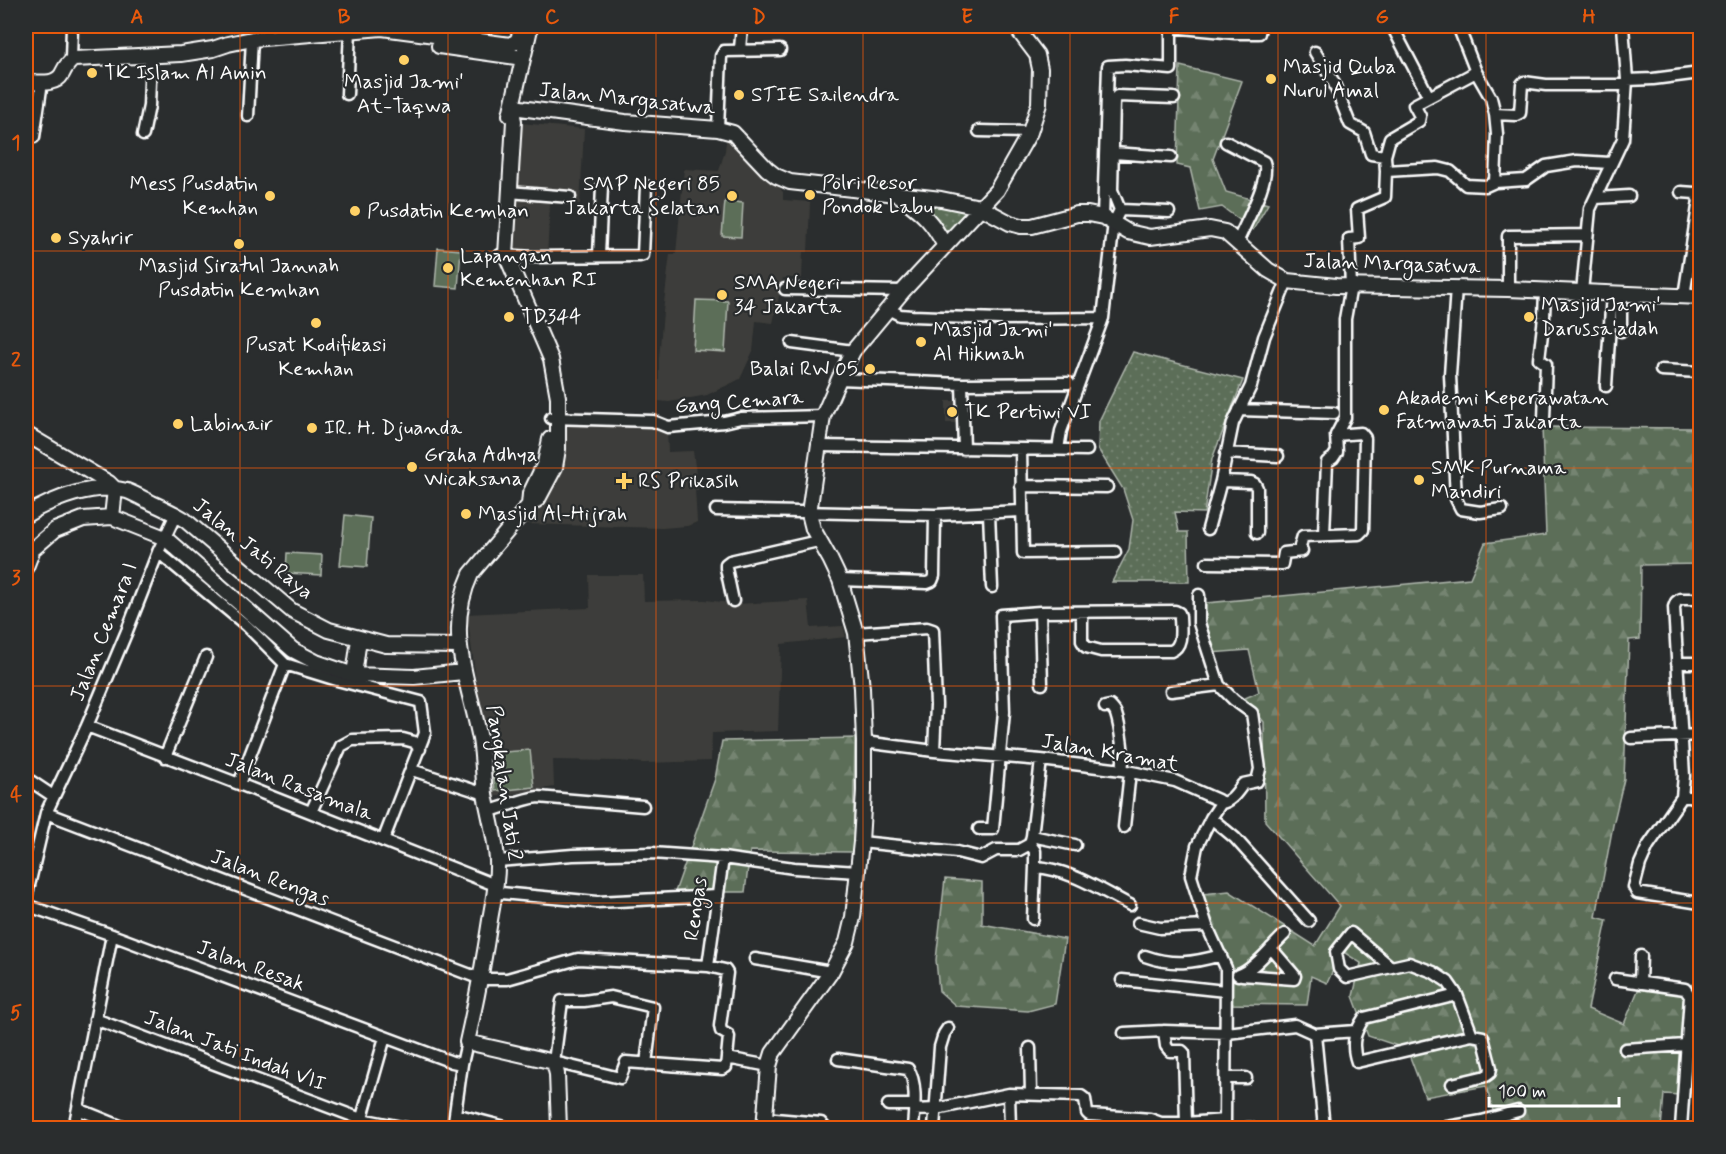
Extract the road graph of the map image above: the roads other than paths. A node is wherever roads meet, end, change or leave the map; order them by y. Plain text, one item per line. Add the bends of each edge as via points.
1 (72, 26) edge
2 (524, 26) edge
3 (530, 26) edge
4 (742, 26) edge
5 (1015, 26) edge
6 (1392, 26) edge
7 (1458, 26) edge
8 (1623, 26) edge
9 (1260, 29) edge
10 (350, 31) junction
11 (252, 39) junction
12 (454, 43) junction
13 (740, 49) junction
14 (780, 50) dead end
15 (1315, 52) dead end
16 (151, 56) junction
17 (522, 58) junction
18 (71, 59) junction
19 (1476, 72) junction
20 (1701, 73) edge
21 (26, 82) edge
22 (42, 82) junction
23 (1626, 82) junction
24 (347, 94) dead end
25 (1429, 97) junction
26 (1174, 98) dead end
27 (1495, 114) junction
28 (248, 116) dead end
29 (512, 121) junction
30 (718, 129) junction
31 (978, 131) dead end
32 (1030, 132) junction
33 (143, 135) dead end
34 (34, 137) dead end
35 (1227, 142) dead end
36 (1113, 153) junction
37 (1385, 156) junction
38 (1171, 157) dead end
39 (1610, 163) junction
40 (1386, 171) junction
41 (1495, 182) junction
42 (602, 186) dead end
43 (646, 186) dead end
44 (1681, 192) dead end
45 (896, 193) junction
46 (1629, 196) dead end
47 (506, 197) junction
48 (570, 197) dead end
49 (1596, 198) junction
50 (980, 207) junction
51 (1169, 212) dead end
52 (1112, 216) junction
53 (1587, 235) junction
54 (1237, 243) junction
55 (945, 246) junction
56 (502, 255) junction
57 (599, 256) junction
58 (1287, 281) junction
59 (1351, 286) junction
60 (1456, 288) junction
61 (785, 289) dead end
62 (1508, 289) junction
63 (903, 291) junction
64 (1545, 291) junction
65 (1582, 292) junction
66 (1616, 294) junction
67 (1684, 296) junction
68 (1701, 297) edge
69 (893, 312) junction
70 (1102, 318) junction
71 (1621, 331) dead end
72 (792, 343) dead end
73 (853, 351) junction
74 (1661, 370) dead end
75 (1701, 372) edge
76 (842, 379) junction
77 (1069, 383) dead end
78 (962, 384) junction
79 (1606, 386) dead end
80 (1239, 410) junction
81 (1334, 413) dead end
82 (824, 416) junction
83 (555, 418) junction
84 (1544, 419) dead end
85 (26, 434) edge
86 (1336, 435) junction
87 (826, 446) junction
88 (964, 449) junction
89 (1021, 449) junction
90 (1058, 449) junction
91 (1087, 450) dead end
92 (1226, 453) junction
93 (1278, 456) dead end
94 (1221, 481) junction
95 (1022, 486) junction
96 (1107, 487) dead end
97 (115, 489) junction
98 (1502, 509) dead end
99 (716, 510) dead end
100 (1022, 511) junction
101 (988, 513) junction
102 (176, 514) junction
103 (812, 514) junction
104 (26, 515) edge
105 (935, 515) junction
106 (112, 517) junction
107 (1208, 529) dead end
108 (1257, 533) dead end
109 (1324, 534) junction
110 (165, 538) junction
111 (818, 541) junction
112 (29, 545) edge
113 (158, 552) junction
114 (1115, 552) dead end
115 (1208, 563) dead end
116 (26, 567) edge
117 (840, 580) junction
118 (992, 587) dead end
119 (1200, 595) dead end
120 (1701, 599) edge
121 (733, 601) dead end
122 (1040, 612) junction
123 (1082, 612) junction
124 (856, 633) junction
125 (359, 639) junction
126 (459, 646) junction
127 (206, 657) dead end
128 (1677, 663) junction
129 (1701, 663) edge
130 (285, 664) junction
131 (463, 672) junction
132 (354, 675) junction
133 (1042, 684) dead end
134 (1219, 685) junction
135 (1171, 692) dead end
136 (1105, 707) dead end
137 (87, 726) junction
138 (1701, 735) edge
139 (1681, 736) junction
140 (1631, 738) dead end
141 (864, 742) junction
142 (420, 749) junction
143 (933, 751) junction
144 (1000, 756) junction
145 (165, 757) junction
146 (1041, 760) junction
147 (412, 770) junction
148 (1126, 771) junction
149 (26, 778) edge
150 (239, 784) junction
151 (486, 794) junction
152 (53, 796) junction
153 (1682, 797) junction
154 (1701, 797) edge
155 (1221, 803) junction
156 (643, 806) dead end
157 (489, 811) junction
158 (310, 812) junction
159 (46, 813) junction
160 (1210, 818) junction
161 (1124, 827) dead end
162 (978, 829) dead end
163 (1031, 840) junction
164 (383, 841) junction
165 (861, 842) junction
166 (1075, 845) dead end
167 (723, 858) junction
168 (497, 861) junction
169 (1035, 867) junction
170 (858, 872) junction
171 (495, 888) junction
172 (718, 896) junction
173 (26, 898) edge
174 (1701, 903) edge
175 (26, 905) edge
176 (1130, 905) dead end
177 (1033, 919) dead end
178 (1309, 921) dead end
179 (1138, 923) dead end
180 (1207, 926) junction
181 (1285, 934) dead end
182 (112, 935) junction
183 (1271, 948) junction
184 (1221, 955) junction
185 (1146, 956) dead end
186 (1641, 956) dead end
187 (755, 959) dead end
188 (708, 966) junction
189 (1390, 967) junction
190 (831, 972) junction
191 (1226, 975) junction
192 (1242, 975) junction
193 (481, 979) junction
194 (1615, 979) dead end
195 (1122, 980) dead end
196 (1640, 982) junction
197 (1225, 991) junction
198 (1457, 995) junction
199 (95, 1018) junction
200 (1688, 1024) junction
201 (1701, 1026) edge
202 (948, 1028) dead end
203 (1164, 1031) junction
204 (1356, 1031) junction
205 (1124, 1033) dead end
206 (1227, 1033) junction
207 (1316, 1034) junction
208 (1472, 1035) junction
209 (385, 1036) junction
210 (467, 1042) junction
211 (1686, 1045) junction
212 (1030, 1048) dead end
213 (1625, 1049) dead end
214 (727, 1058) junction
215 (838, 1059) dead end
216 (554, 1062) junction
217 (462, 1064) junction
218 (646, 1064) junction
219 (770, 1066) junction
220 (1226, 1078) junction
221 (1246, 1078) dead end
222 (1452, 1084) dead end
223 (1010, 1094) junction
224 (1031, 1094) junction
225 (888, 1105) dead end
226 (914, 1107) junction
227 (78, 1109) junction
228 (936, 1109) junction
229 (1518, 1111) dead end
230 (455, 1114) junction
231 (764, 1123) edge
232 (360, 1124) edge
233 (1186, 1124) junction
234 (1227, 1124) edge
235 (1161, 1126) edge
236 (74, 1128) edge
237 (124, 1128) edge
238 (407, 1128) edge
239 (453, 1128) edge
240 (509, 1128) edge
241 (559, 1128) edge
242 (825, 1128) edge
243 (913, 1128) edge
244 (934, 1128) edge
245 (1010, 1128) edge
246 (1324, 1128) edge
247 (1442, 1128) edge
248 (1681, 1128) edge

1 - 18 street
2 - 12 main road via 517,41 510,45
3 - 17 main road
4 - 13 street
5 - 32 main road via 1037,55 1040,69 1039,104
6 - 25 street
7 - 19 street
8 - 23 street
9 - 52 street via 1235,33 1171,27 1171,69 1108,66
10 - 11 main road
10 - 12 main road
10 - 24 street
11 - 16 main road via 200,52
11 - 28 street
12 - 17 main road
13 - 14 street
13 - 30 street via 724,51 721,56
15 - 37 street via 1333,81 1350,124 1364,132 1371,154
16 - 18 main road
16 - 33 street via 149,106
17 - 29 main road
18 - 22 main road via 57,80
19 - 25 street
19 - 27 street
20 - 23 street
21 - 22 main road
22 - 34 street
23 - 27 street via 1524,82 1520,113
23 - 39 street via 1623,139
25 - 37 street via 1414,105 1419,121 1390,138
26 - 36 street via 1117,96
27 - 41 street
29 - 30 main road, Jalan Margasatwa via 625,122
29 - 47 main road
30 - 45 main road, Jalan Margasatwa via 733,133 767,169 790,182
31 - 32 street
32 - 50 main road via 997,190
35 - 54 street via 1264,162 1266,168 1259,197
36 - 38 street
36 - 52 street
37 - 40 street
39 - 41 street via 1577,160 1546,166 1526,180
39 - 49 street
40 - 41 street via 1438,168 1450,171 1466,185 1486,186
40 - 59 street via 1385,197 1357,209 1359,238 1349,239
42 - 57 street
43 - 57 street via 643,255
44 - 67 street via 1695,193 1699,200
45 - 50 main road, Jalan Margasatwa
45 - 55 main road via 922,212
46 - 49 street
47 - 48 street
47 - 56 main road
49 - 53 street via 1590,209
50 - 52 main road, Jalan Margasatwa via 1021,226 1077,214
50 - 55 main road
51 - 52 street
52 - 54 main road, Jalan Margasatwa via 1128,231 1150,237 1225,231
52 - 70 street
53 - 62 street via 1508,236
53 - 65 street
54 - 58 main road, Jalan Margasatwa
55 - 63 main road
56 - 57 street
56 - 83 main road, Pangkalan Jati 2 via 544,359
58 - 59 main road, Jalan Margasatwa
58 - 80 street
59 - 60 main road, Jalan Margasatwa
59 - 86 street via 1345,319 1345,418
60 - 62 main road, Jalan Margasatwa
60 - 98 street via 1450,375 1456,499 1461,508 1469,510
61 - 63 street
62 - 64 main road, Jalan Margasatwa
63 - 69 main road
64 - 65 main road, Jalan Margasatwa
64 - 84 street via 1539,359 1546,364
65 - 66 main road, Jalan Margasatwa
66 - 67 main road, Jalan Margasatwa
66 - 71 street
66 - 79 street
67 - 68 main road, Jalan Margasatwa
69 - 70 street via 1000,319
69 - 73 main road
70 - 90 street
72 - 73 street
73 - 76 main road
74 - 75 street
76 - 78 street
76 - 82 main road
77 - 78 street
78 - 88 street
80 - 81 street
80 - 92 street
82 - 83 street, Gang Cemara via 741,418 668,427 653,421
82 - 87 main road
83 - 126 main road, Pangkalan Jati 2 via 555,467 538,499 471,574 460,607
85 - 97 main road
86 - 109 street via 1337,452 1327,462
86 - 109 street via 1361,433 1365,438 1363,530 1359,534
87 - 88 street
87 - 103 main road
88 - 89 street
89 - 90 street
89 - 95 street
90 - 91 street
92 - 93 street
92 - 94 street
94 - 107 street
94 - 108 street via 1255,484
95 - 96 street
95 - 100 street
97 - 102 main road, Jalan Jati Raya
97 - 104 main road, Jalan Jati Raya via 68,495
97 - 106 main road
99 - 103 street
100 - 101 street
100 - 114 street via 1025,554
101 - 105 street
101 - 118 street
102 - 110 street, Jalan Cemara I
102 - 125 main road, Jalan Jati Raya via 292,611 329,630
103 - 105 street
103 - 111 main road
105 - 117 street via 932,581
106 - 110 main road
106 - 112 main road via 69,523
109 - 115 street via 1303,536 1302,551 1284,553 1282,564
110 - 113 street, Jalan Cemara I
110 - 132 main road via 293,650
111 - 117 main road
111 - 121 street via 730,561 726,568
112 - 116 main road
113 - 130 street
113 - 137 street, Jalan Cemara I
117 - 124 main road
119 - 134 street via 1200,623
120 - 128 street via 1680,599 1674,607
122 - 123 street
122 - 133 street
122 - 144 street via 1001,615 1004,712
123 - 123 street via 1175,611 1180,616 1180,645 1171,651 1101,651 1086,647 1082,641
124 - 141 main road
124 - 143 street via 933,630
125 - 126 main road, Jalan Jati Raya via 386,645
125 - 132 main road
126 - 131 main road, Pangkalan Jati 2
127 - 145 street
128 - 129 street
128 - 139 street
130 - 142 street via 421,702 425,733
130 - 150 street
131 - 132 main road via 414,677
131 - 151 main road, Pangkalan Jati 2 via 480,740
134 - 135 street
134 - 155 street via 1252,713 1260,769 1257,781 1243,784 1235,795
136 - 148 street via 1116,712
137 - 145 street, Jalan Rasamala
137 - 152 street, Jalan Cemara I
138 - 139 street
139 - 140 street
139 - 153 street
141 - 143 street, Jalan Kramat
141 - 165 main road
142 - 147 street
142 - 158 street via 403,739 352,740 341,746
143 - 144 street, Jalan Kramat
144 - 146 street, Jalan Kramat
144 - 162 street via 993,829
145 - 150 street, Jalan Rasamala
146 - 148 street, Jalan Kramat
146 - 163 street
147 - 151 street
147 - 164 street
148 - 155 street, Jalan Kramat via 1175,781
148 - 161 street
149 - 152 street
150 - 158 street, Jalan Rasamala
151 - 157 main road, Pangkalan Jati 2
152 - 159 street, Jalan Cemara I
153 - 154 street
153 - 174 street via 1648,846 1634,887 1637,893
155 - 160 street
156 - 157 street via 538,797
157 - 168 main road, Pangkalan Jati 2
158 - 164 street, Jalan Rasamala
159 - 173 street, Jalan Cemara I
159 - 193 street, Jalan Rengas
160 - 178 street via 1235,838
160 - 180 street via 1197,846 1191,876
163 - 165 street via 1019,850 996,850 981,858
163 - 166 street
163 - 169 street
164 - 171 street, Jalan Rasamala
165 - 170 main road
167 - 168 street via 652,853
167 - 170 street
167 - 172 street, Rengas
168 - 171 main road, Pangkalan Jati 2
169 - 176 street via 1065,874
169 - 177 street
170 - 190 main road via 850,933
171 - 172 street, Jalan Rasamala via 501,893 597,902
171 - 193 main road, Pangkalan Jati 2
172 - 188 street, Rengas
175 - 182 street, Jalan Resak
179 - 180 street via 1160,928
180 - 184 street
181 - 183 street
182 - 199 street
182 - 209 street, Jalan Resak
183 - 192 street
183 - 192 street via 1294,979
184 - 185 street via 1188,963 1162,962
184 - 191 street
186 - 196 street
187 - 190 street
188 - 193 street via 578,959 507,979
188 - 214 street via 728,973 720,1026 728,1035
189 - 189 street via 1347,977 1339,969 1336,952 1351,933
189 - 198 street via 1409,963 1433,972 1448,982
190 - 219 main road via 773,1053
191 - 192 street
191 - 197 street
193 - 210 main road, Pangkalan Jati 2
194 - 196 street
195 - 197 street
196 - 200 street via 1687,990
197 - 206 street
198 - 204 street via 1364,1018
198 - 208 street
199 - 227 street
199 - 232 street, Jalan Jati Indah VII
200 - 201 street
200 - 211 street
202 - 228 street via 940,1047
203 - 205 street
203 - 206 street
203 - 233 street via 1170,1051 1184,1053
204 - 207 street
204 - 208 street via 1357,1062
206 - 207 street via 1295,1024
206 - 220 street
207 - 246 street
208 - 222 street via 1483,1037 1490,1073
209 - 217 street, Jalan Resak
209 - 232 street
210 - 216 main road
210 - 217 street
211 - 213 street
211 - 248 street
212 - 224 street
214 - 218 street via 722,1069
214 - 219 street
215 - 226 street via 908,1069
216 - 218 street via 620,1078 626,1062
216 - 218 street via 562,1001 611,997 653,1007
216 - 241 main road
217 - 230 street
219 - 231 main road
220 - 221 street
220 - 234 street
223 - 224 street
223 - 228 street
223 - 245 street
224 - 235 street via 1081,1096 1089,1115 1150,1119
225 - 226 street
226 - 228 street
226 - 243 street
227 - 236 street
227 - 237 street
228 - 244 street
229 - 247 street
230 - 239 street
230 - 240 street
231 - 242 street via 821,1123
232 - 238 street, Jalan Jati Indah VII
233 - 234 street
233 - 235 street

